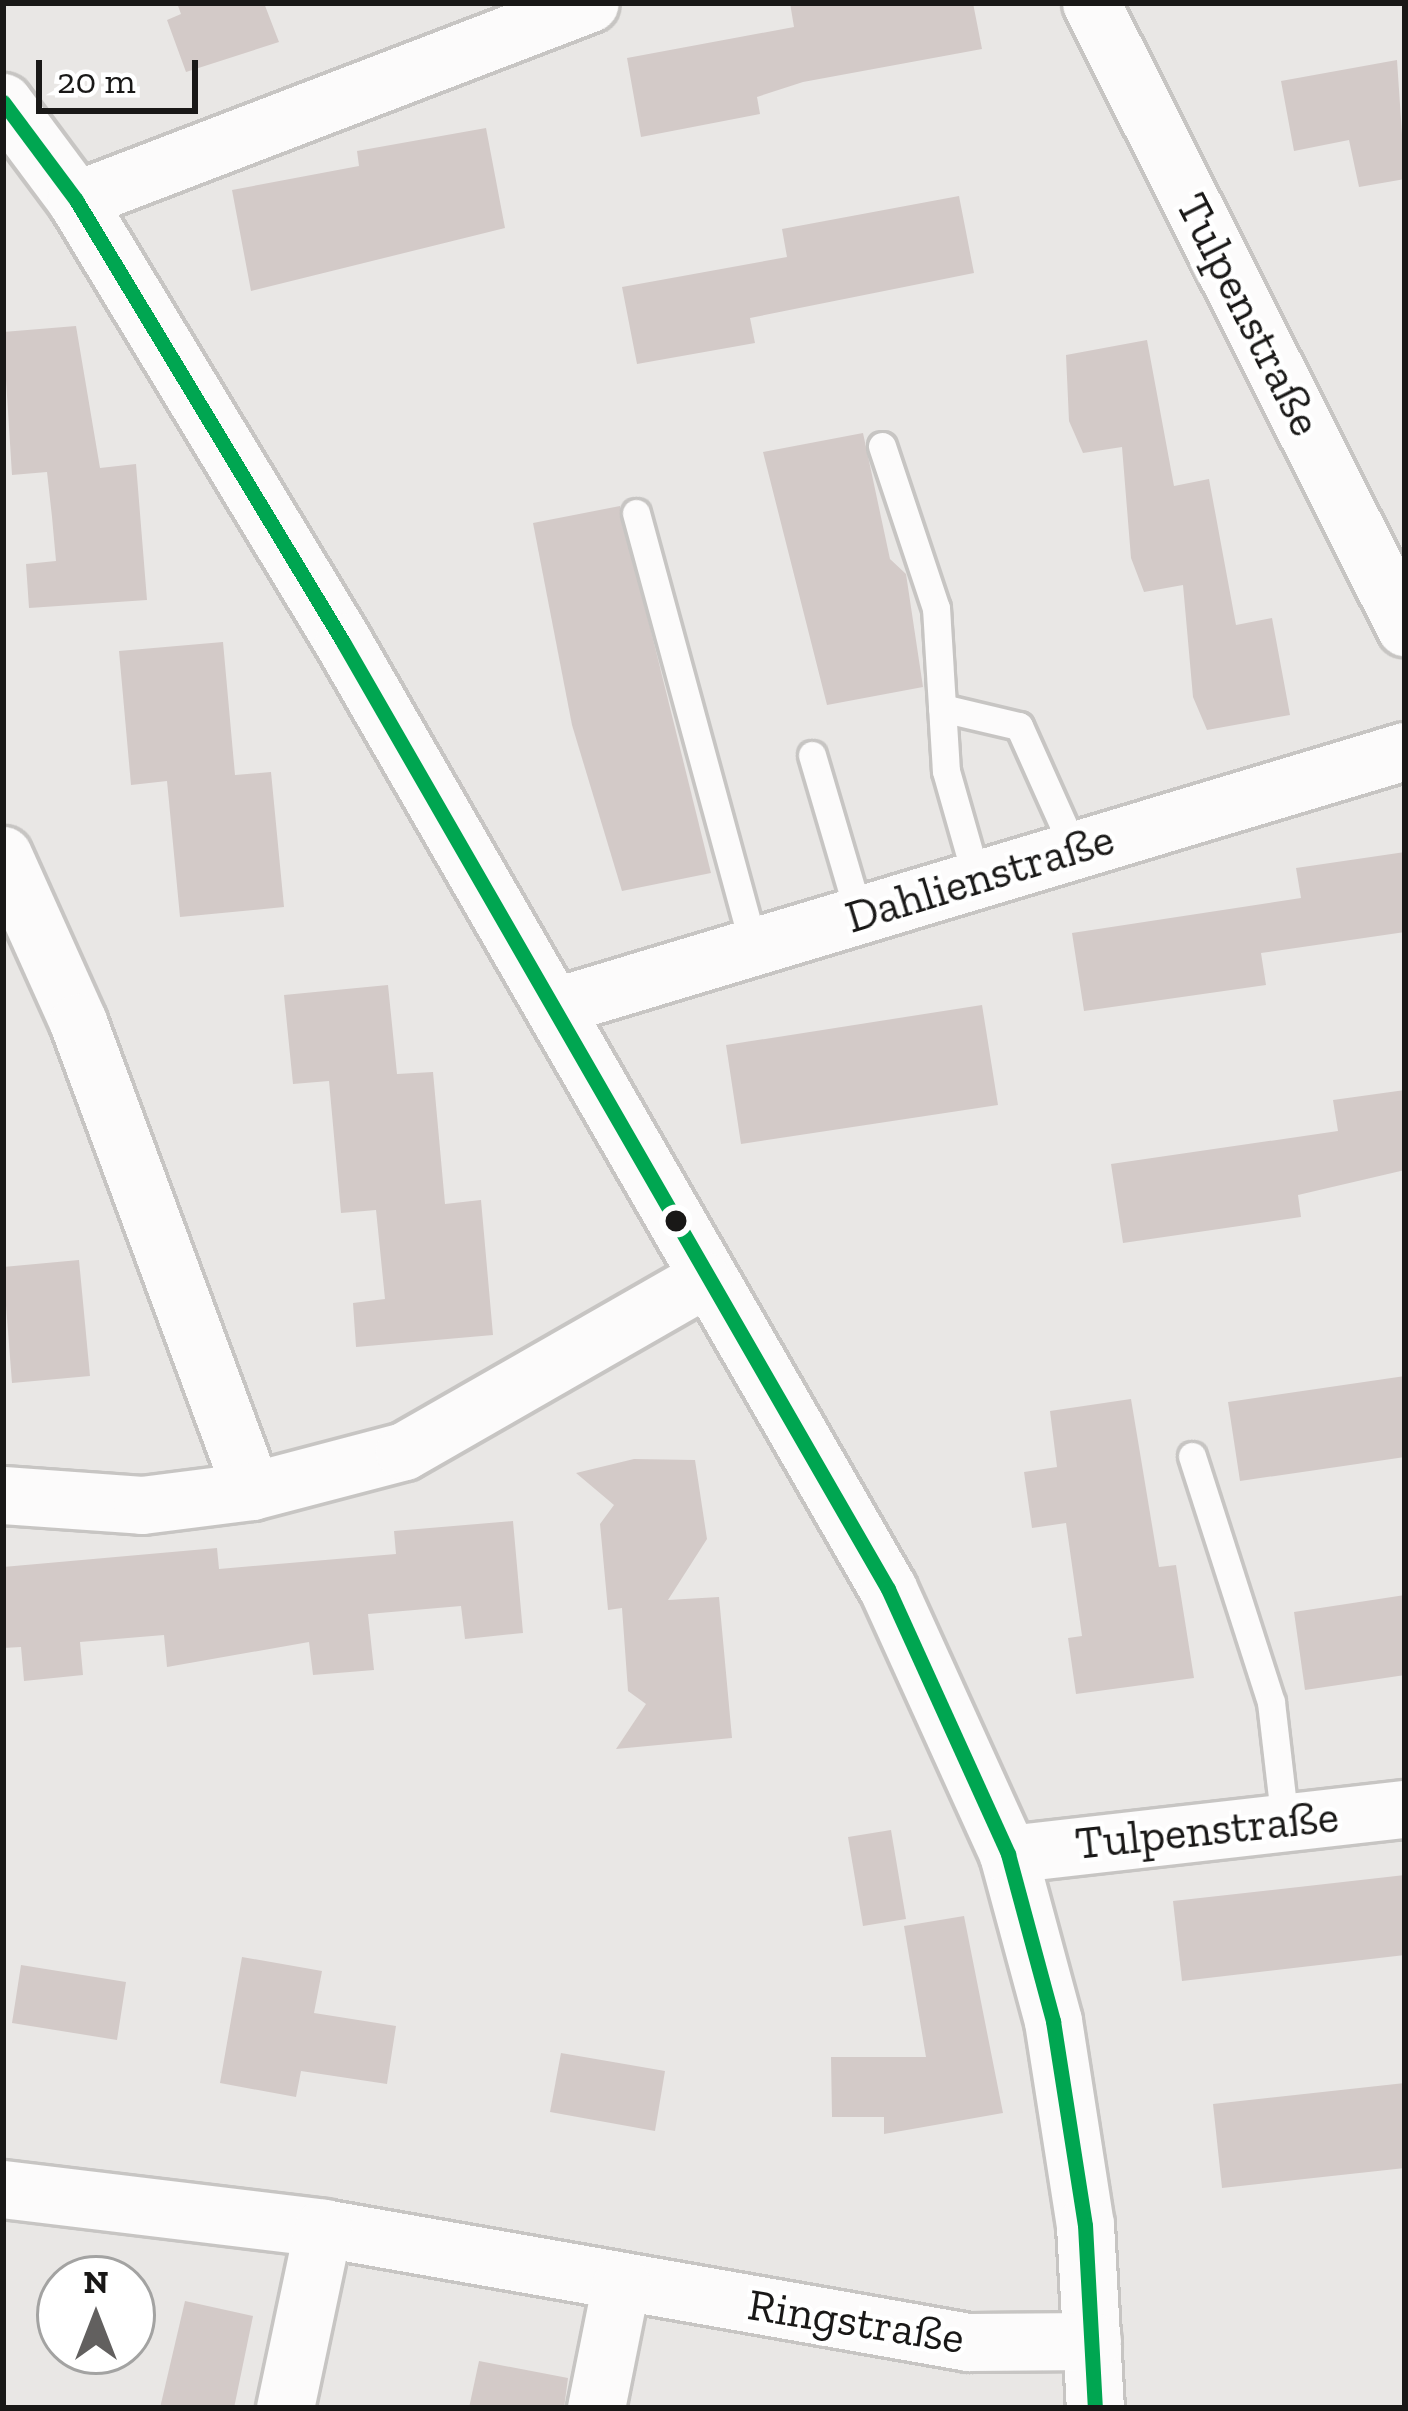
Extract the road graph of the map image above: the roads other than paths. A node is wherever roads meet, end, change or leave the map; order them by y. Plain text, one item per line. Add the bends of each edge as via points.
1 (590, 3) edge
2 (1091, 3) edge
3 (3, 102) edge
4 (76, 200) junction
5 (883, 446) dead end
6 (636, 513) dead end
7 (1405, 627) edge
8 (942, 708) junction
9 (1405, 751) edge
10 (812, 755) dead end
11 (1075, 851) junction
12 (3, 855) edge
13 (977, 880) junction
14 (859, 915) junction
15 (754, 946) junction
16 (556, 1006) junction
17 (703, 1280) junction
18 (1192, 1456) dead end
19 (252, 1491) junction
20 (3, 1495) edge
21 (1405, 1809) edge
22 (1285, 1822) junction
23 (1008, 1854) junction
24 (3, 2189) edge
25 (323, 2228) junction
26 (621, 2283) junction
27 (1092, 2341) junction
28 (285, 2408) edge
29 (596, 2408) edge
30 (1095, 2408) edge

1 - 4 street
2 - 7 street, Tulpenstraße
3 - 4 street
4 - 16 street
5 - 8 lane via 936,608
6 - 15 lane
8 - 11 lane via 1019,726
8 - 13 lane
9 - 11 street, Dahlienstraße
10 - 14 lane
11 - 13 street, Dahlienstraße
12 - 19 street via 78,1022
13 - 14 street, Dahlienstraße
14 - 15 street, Dahlienstraße
15 - 16 street, Dahlienstraße
16 - 17 street
17 - 19 street via 404,1451
17 - 23 street via 887,1588
18 - 22 lane via 1271,1702
19 - 20 street via 142,1505
21 - 22 street, Tulpenstraße
22 - 23 street, Tulpenstraße
23 - 27 street via 1053,2021
24 - 25 street, Ringstraße
25 - 26 street, Ringstraße
25 - 28 street
26 - 27 street, Ringstraße via 968,2342
26 - 29 street
27 - 30 street

